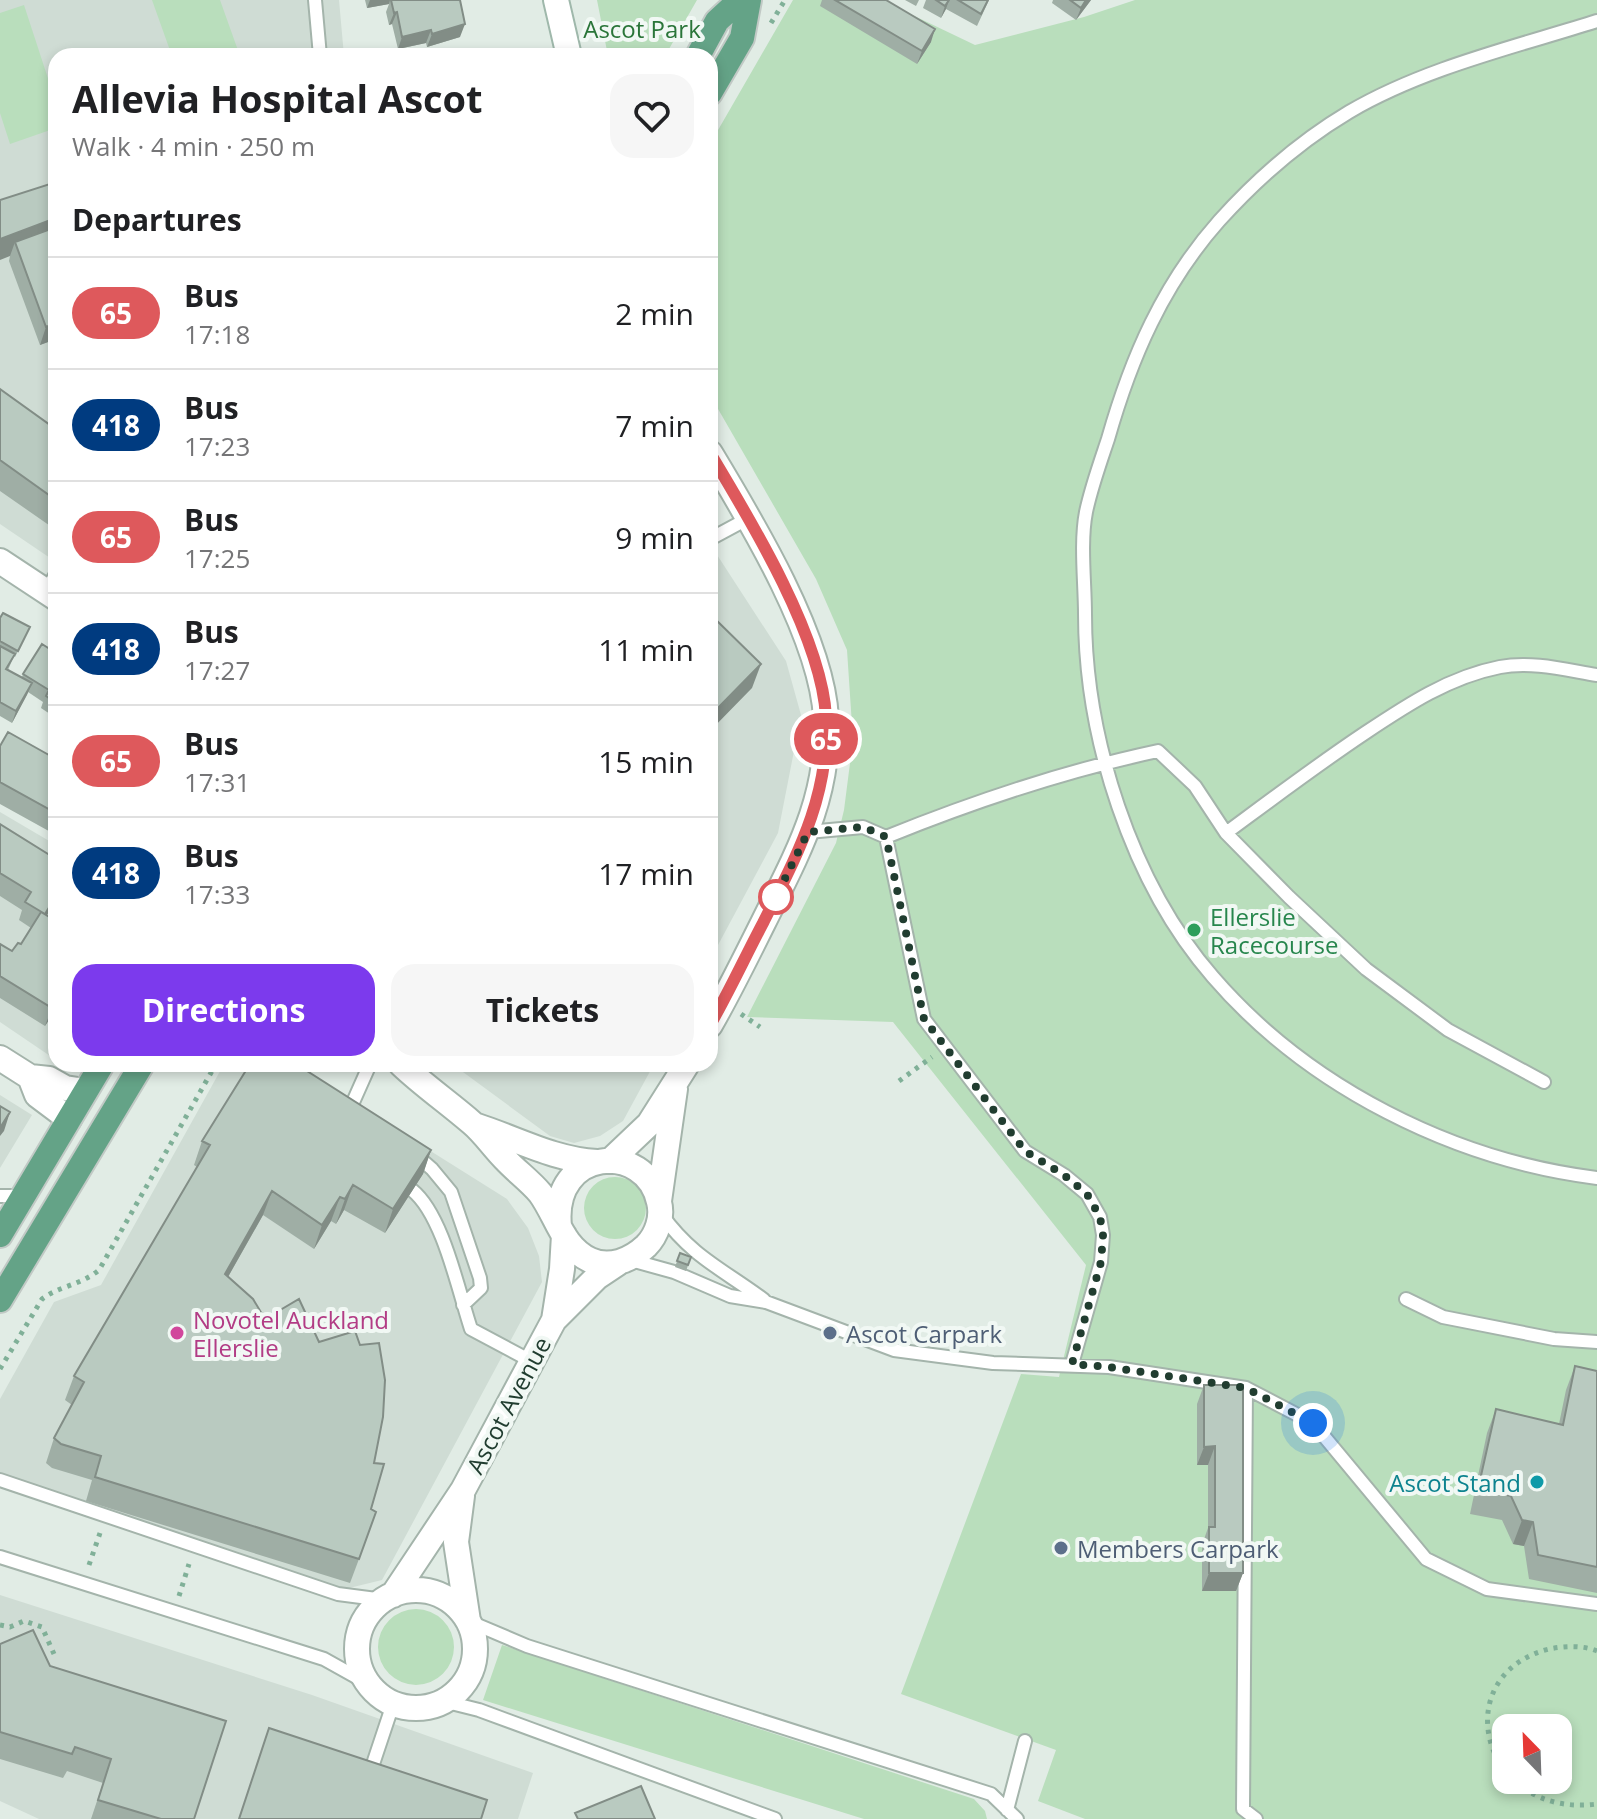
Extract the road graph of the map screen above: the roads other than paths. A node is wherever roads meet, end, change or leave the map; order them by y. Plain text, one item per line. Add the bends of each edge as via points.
1 (315, 0) edge
2 (556, 0) edge
3 (740, 0) edge
4 (749, 0) edge
5 (1597, 21) edge
6 (319, 48) edge
7 (567, 48) edge
8 (702, 48) edge
9 (718, 79) edge
10 (718, 466) edge
11 (749, 518) junction
12 (718, 535) edge
13 (0, 561) edge
14 (48, 585) edge
15 (1597, 675) edge
16 (1104, 762) junction
17 (808, 832) junction
18 (1226, 833) junction
19 (886, 837) junction
20 (718, 1009) edge
21 (0, 1058) edge
22 (97, 1072) edge
23 (137, 1072) edge
24 (142, 1072) edge
25 (366, 1072) edge
26 (411, 1072) edge
27 (682, 1074) edge
28 (30, 1077) junction
29 (1544, 1082) dead end
30 (129, 1085) junction
31 (85, 1091) junction
32 (362, 1117) edge
33 (69, 1119) junction
34 (475, 1125) junction
35 (409, 1149) edge
36 (604, 1161) junction
37 (1597, 1178) edge
38 (412, 1190) edge
39 (12, 1196) edge
40 (660, 1207) junction
41 (561, 1231) junction
42 (0, 1235) edge
43 (623, 1261) junction
44 (1406, 1299) dead end
45 (0, 1300) edge
46 (766, 1302) junction
47 (463, 1305) junction
48 (554, 1320) junction
49 (1597, 1342) edge
50 (531, 1361) junction
51 (1072, 1364) junction
52 (1246, 1388) junction
53 (0, 1480) edge
54 (463, 1490) junction
55 (0, 1557) edge
56 (388, 1597) junction
57 (1597, 1604) edge
58 (468, 1621) junction
59 (367, 1683) junction
60 (443, 1701) junction
61 (393, 1704) junction
62 (1025, 1741) dead end
63 (373, 1764) edge
64 (1012, 1814) edge
65 (775, 1819) edge
66 (1256, 1819) edge

1 - 6 lane
2 - 7 street
3 - 8 main road via 717,21
4 - 9 main road via 742,38
5 - 16 lane via 1449,68 1351,111 1304,142 1219,221 1168,287 1125,379 1086,515 1085,660
10 - 11 street
11 - 12 lane
11 - 17 street via 798,617 826,716 824,774
13 - 14 street
15 - 18 lane via 1528,665 1447,683 1340,750
16 - 18 lane via 1158,751 1195,786
16 - 19 lane via 970,803
16 - 37 lane via 1154,888 1210,974 1251,1017 1341,1086 1419,1127 1538,1168
17 - 19 lane via 863,827
17 - 20 street
18 - 29 lane via 1366,969 1448,1030
19 - 51 lane via 924,1019 1025,1151 1087,1194 1100,1217 1101,1262
21 - 28 street
22 - 31 main road
23 - 30 main road
24 - 30 main road
25 - 32 lane via 350,1109
26 - 34 street
27 - 36 street via 649,1124
27 - 40 street
28 - 31 street
28 - 33 street via 37,1095
30 - 45 main road
31 - 33 main road
33 - 39 main road
34 - 36 street via 577,1161
34 - 41 street via 540,1193
35 - 47 lane via 451,1192 480,1278 481,1288
36 - 40 street via 641,1172 653,1185
36 - 41 street via 569,1179 557,1208
38 - 47 lane via 435,1220
39 - 42 main road
40 - 43 street via 655,1237
40 - 46 lane via 677,1236 699,1257
41 - 43 street via 589,1260
41 - 48 street, Ascot Avenue
43 - 46 lane via 674,1272 730,1296
43 - 48 street, Ascot Avenue via 597,1277
44 - 49 lane via 1443,1317
46 - 51 lane via 894,1350 993,1363
47 - 50 lane via 471,1329
48 - 50 street, Ascot Avenue
50 - 54 street, Ascot Avenue
51 - 52 lane
52 - 57 lane via 1313,1423 1426,1559 1487,1589
52 - 66 lane via 1243,1809
53 - 56 lane via 338,1594
54 - 56 street, Ascot Avenue
54 - 58 street, Ascot Avenue via 456,1542
55 - 59 lane via 324,1659
56 - 58 street via 410,1591 444,1597
56 - 59 street via 360,1629 359,1666
58 - 60 street via 474,1639 469,1675
58 - 64 lane via 527,1646 991,1794
59 - 61 street
60 - 61 street via 427,1707
60 - 65 lane
61 - 63 lane
62 - 64 lane

